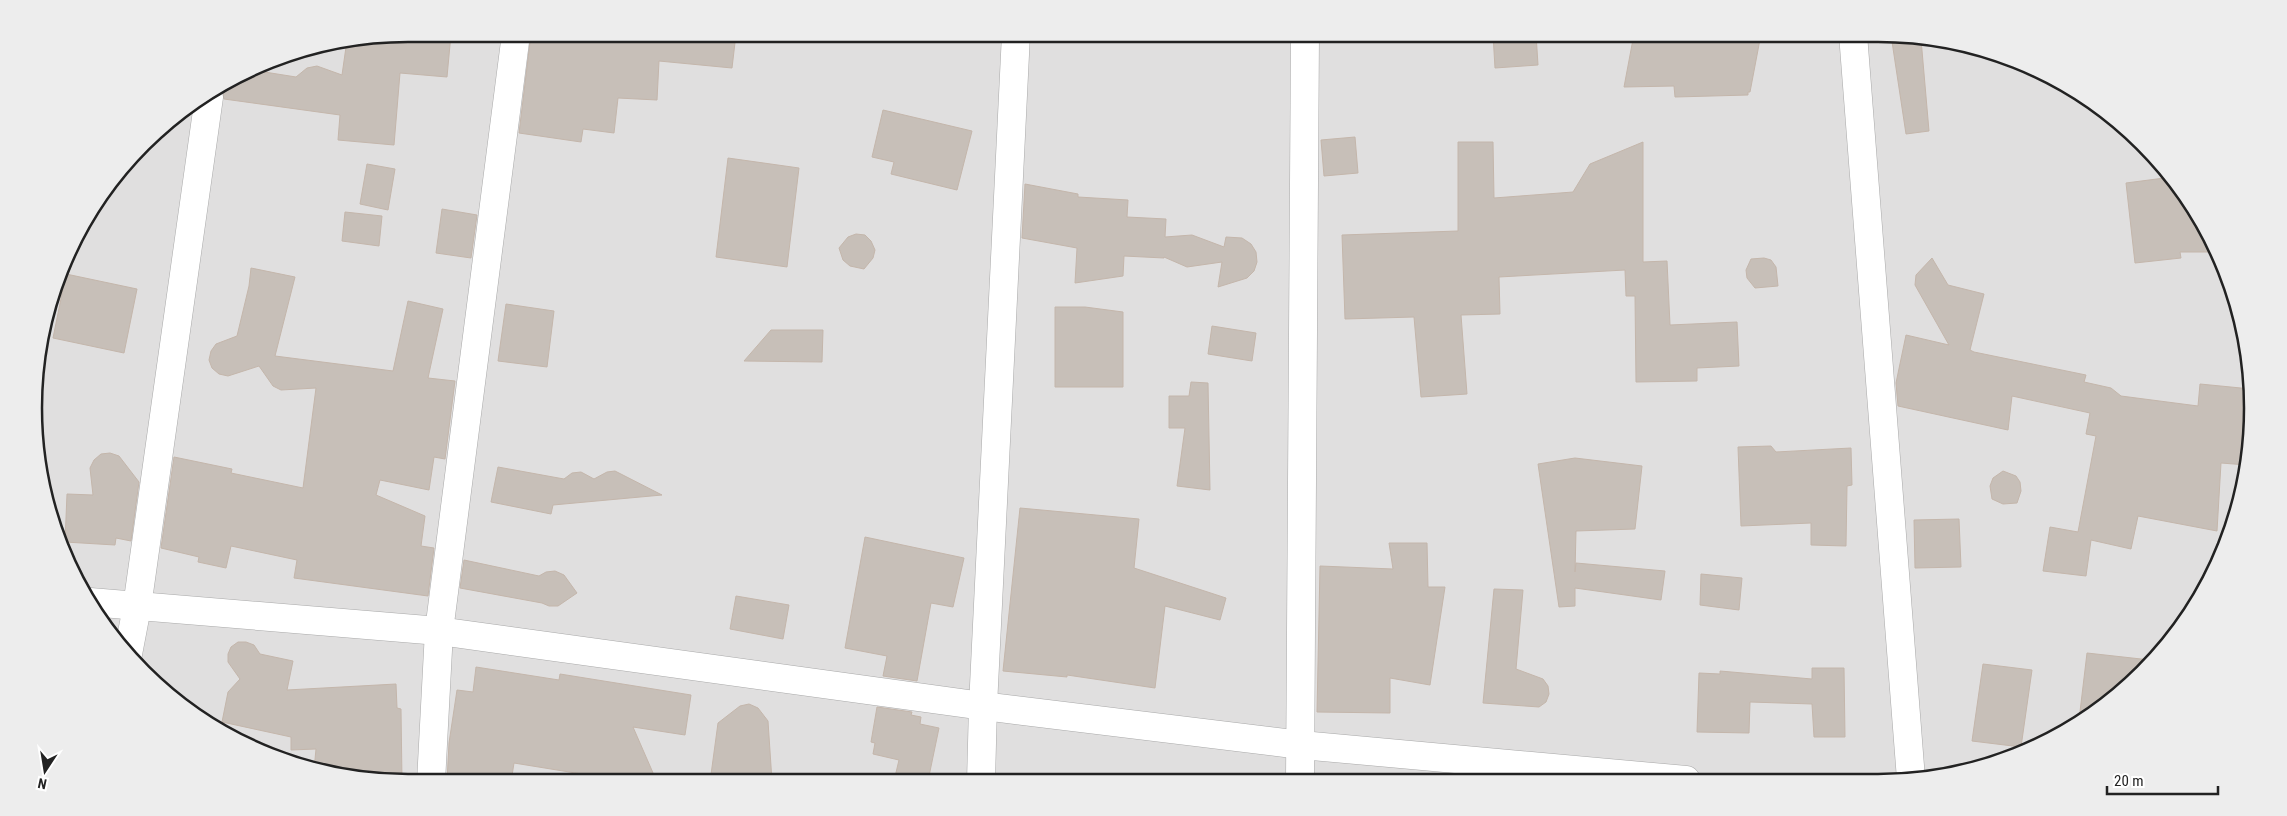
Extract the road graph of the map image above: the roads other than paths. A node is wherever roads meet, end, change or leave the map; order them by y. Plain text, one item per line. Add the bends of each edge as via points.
1 (515, 42) edge
2 (1016, 42) edge
3 (1305, 42) edge
4 (1854, 42) edge
5 (208, 102) edge
6 (99, 603) edge
7 (137, 607) junction
8 (439, 631) junction
9 (130, 645) edge
10 (983, 706) junction
11 (1301, 744) junction
12 (1910, 772) edge
13 (430, 774) edge
14 (981, 774) edge
15 (1300, 774) edge
16 (1622, 774) edge

1 - 8 street
2 - 10 street
3 - 11 street
4 - 12 street
5 - 7 street
6 - 7 street
7 - 8 street
7 - 9 street
8 - 10 street
8 - 13 street
10 - 11 street
10 - 14 street
11 - 15 street
11 - 16 street

